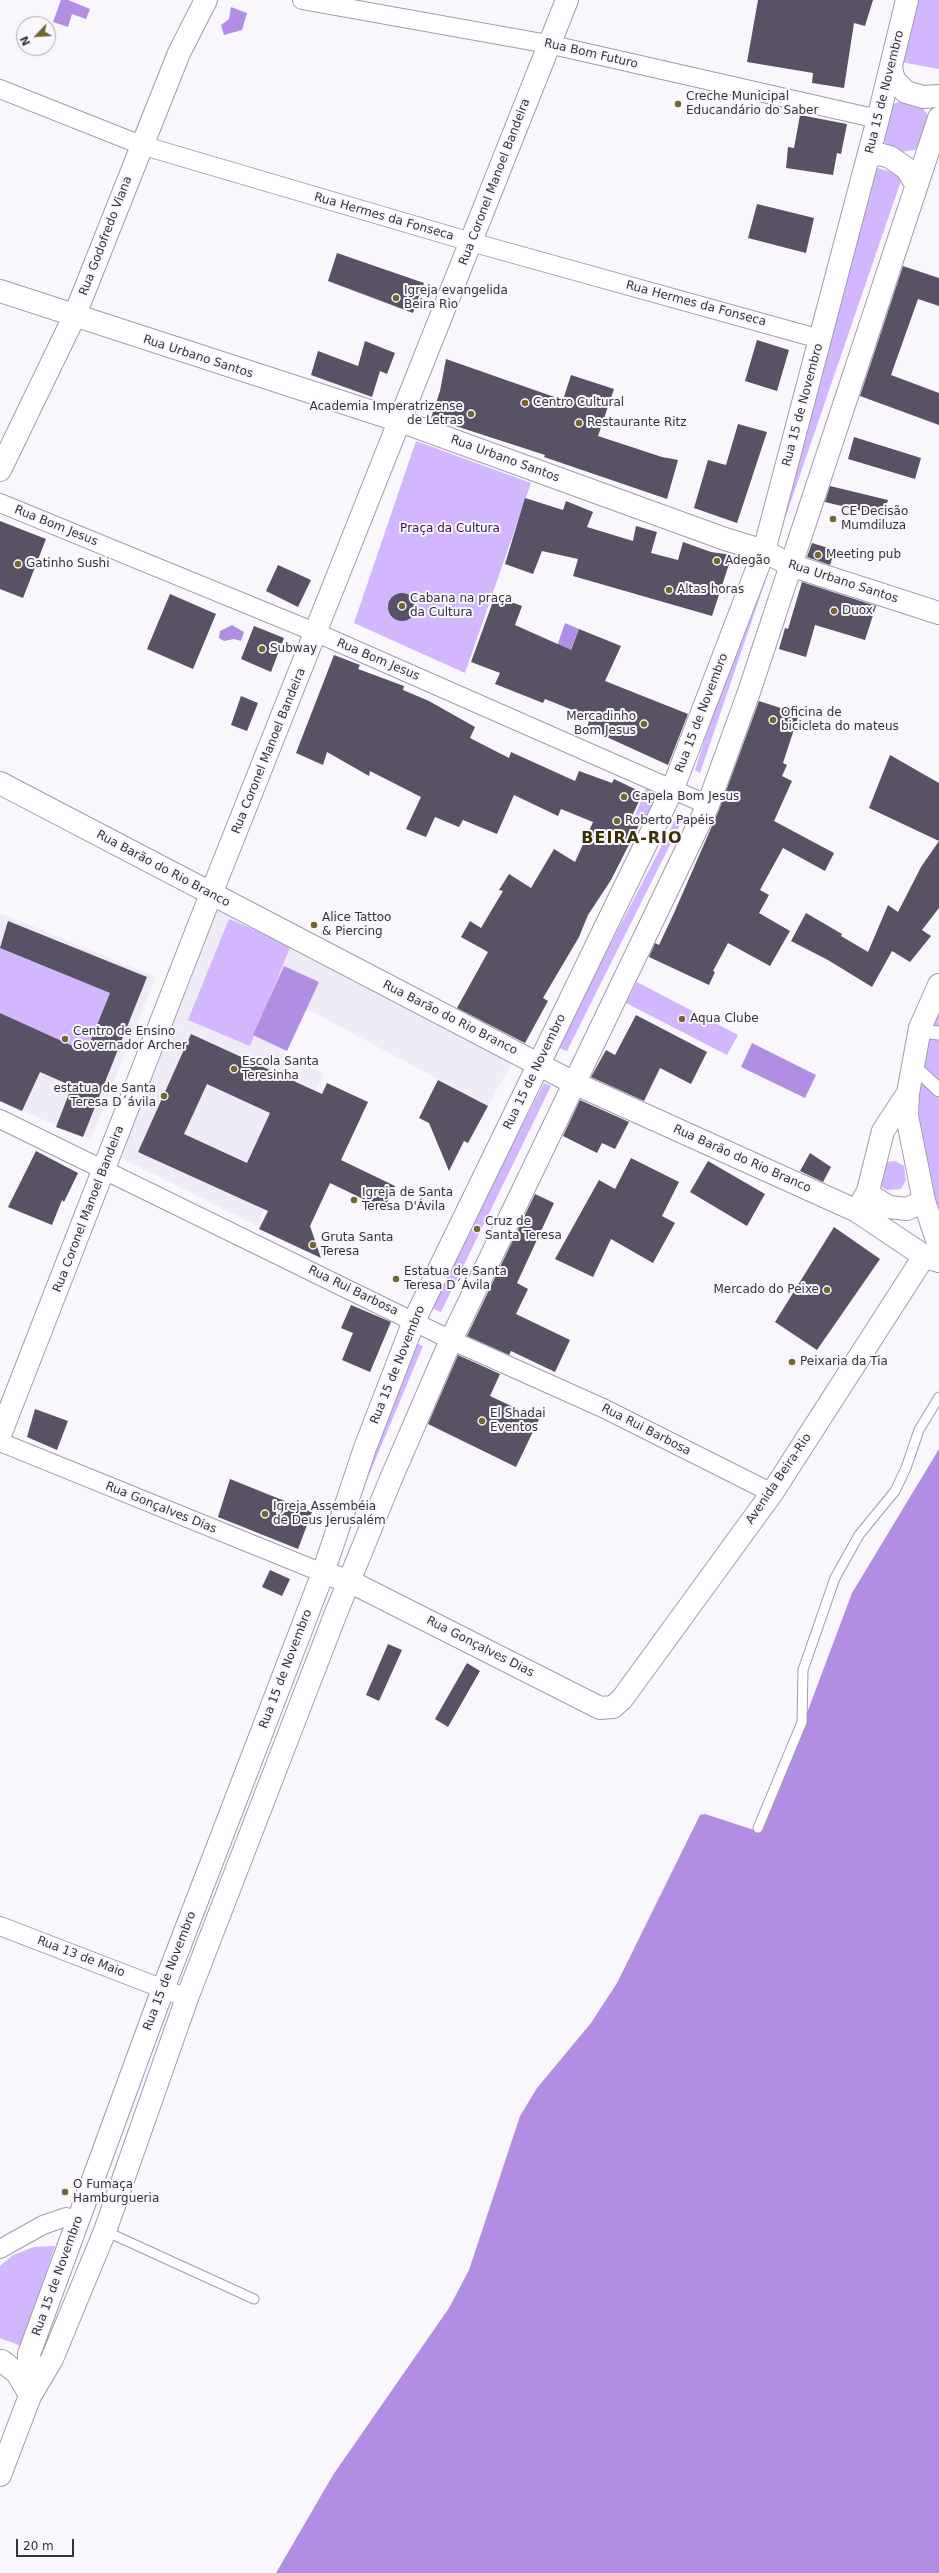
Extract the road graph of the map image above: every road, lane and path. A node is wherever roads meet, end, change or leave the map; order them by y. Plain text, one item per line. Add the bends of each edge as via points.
1 (206, 0) edge
2 (302, 0) edge
3 (567, 0) edge
4 (907, 0) edge
5 (548, 44) junction
6 (891, 68) junction
7 (0, 89) edge
8 (939, 96) edge
9 (939, 118) edge
10 (878, 119) junction
11 (141, 145) junction
12 (868, 157) junction
13 (916, 184) junction
14 (471, 242) junction
15 (0, 291) edge
16 (74, 317) junction
17 (820, 339) junction
18 (400, 420) junction
19 (0, 470) edge
20 (0, 503) edge
21 (764, 551) junction
22 (790, 565) junction
23 (939, 613) edge
24 (317, 633) junction
25 (0, 783) edge
26 (673, 788) junction
27 (708, 805) junction
28 (211, 894) junction
29 (939, 985) edge
30 (939, 1011) edge
31 (934, 1032) edge
32 (539, 1064) junction
33 (921, 1073) junction
34 (574, 1083) junction
35 (939, 1090) edge
36 (908, 1093) junction
37 (0, 1119) edge
38 (912, 1145) junction
39 (878, 1149) junction
40 (105, 1170) junction
41 (868, 1191) junction
42 (933, 1205) edge
43 (857, 1211) junction
44 (939, 1222) edge
45 (934, 1255) edge
46 (414, 1321) junction
47 (451, 1340) junction
48 (939, 1397) edge
49 (0, 1435) edge
50 (0, 1442) edge
51 (772, 1493) junction
52 (323, 1573) junction
53 (348, 1581) junction
54 (613, 1707) joint
55 (758, 1828) dead end
56 (0, 1926) edge
57 (163, 1989) junction
58 (187, 1998) junction
59 (66, 2217) dead end
60 (105, 2231) junction
61 (0, 2249) edge
62 (254, 2299) dead end
63 (29, 2354) junction
64 (1, 2360) edge
65 (30, 2396) junction
66 (0, 2475) edge

1 - 11 main road, Rua Godofredo Viana via 179,53
2 - 5 street, Rua Bom Futuro
3 - 5 main road, Rua Coronel Manoel Bandeira
4 - 6 main road, Rua 15 de Novembro
5 - 10 street, Rua Bom Futuro
5 - 14 main road, Rua Coronel Manoel Bandeira
6 - 8 main road via 894,80 906,92 923,98
6 - 10 main road, Rua 15 de Novembro
7 - 11 street, Rua Hermes da Fonseca
9 - 13 main road, Rua 15 de Novembro
10 - 12 main road, Rua 15 de Novembro
11 - 14 street, Rua Hermes da Fonseca
11 - 16 main road, Rua Godofredo Viana
12 - 13 main road via 878,154 890,157 907,169
12 - 17 main road, Rua 15 de Novembro
13 - 22 main road, Rua 15 de Novembro
14 - 17 street, Rua Hermes da Fonseca
14 - 18 main road, Rua Coronel Manoel Bandeira
15 - 16 main road, Rua Urbano Santos
16 - 18 main road, Rua Urbano Santos
16 - 19 main road, Rua Godofredo Viana
17 - 21 main road, Rua 15 de Novembro
18 - 21 main road, Rua Urbano Santos
18 - 24 main road, Rua Coronel Manoel Bandeira
20 - 24 street, Rua Bom Jesus
21 - 22 main road, Rua Urbano Santos
21 - 26 main road, Rua 15 de Novembro
22 - 23 main road, Rua Urbano Santos
22 - 27 main road, Rua 15 de Novembro via 749,692
24 - 26 street, Rua Bom Jesus
24 - 28 main road, Rua Coronel Manoel Bandeira
25 - 28 main road, Rua Barão do Rio Branco
26 - 27 street, Rua Bom Jesus
26 - 32 main road, Rua 15 de Novembro
27 - 34 main road, Rua 15 de Novembro
28 - 32 main road, Rua Barão do Rio Branco
28 - 40 main road, Rua Coronel Manoel Bandeira
29 - 36 main road via 920,1028
30 - 31 street
31 - 33 street
32 - 34 main road, Rua Barão do Rio Branco
32 - 46 main road, Rua 15 de Novembro
33 - 35 street
33 - 42 street via 914,1102 913,1120
34 - 43 main road, Rua Barão do Rio Branco
34 - 47 main road, Rua 15 de Novembro
36 - 38 main road via 907,1116
36 - 39 main road via 886,1124
37 - 40 street, Rua Rui Barbosa
38 - 39 main road via 894,1143
38 - 42 main road
39 - 41 main road
40 - 46 street, Rua Rui Barbosa
40 - 49 main road, Rua Coronel Manoel Bandeira
41 - 42 main road via 889,1207 907,1209
41 - 43 main road
42 - 44 street
42 - 45 main road
43 - 45 main road, Rua Barão do Rio Branco
45 - 51 main road, Avenida Beira-Rio
46 - 47 street, Rua Rui Barbosa
46 - 52 main road, Rua 15 de Novembro via 365,1448
47 - 51 street, Rua Rui Barbosa via 605,1410
47 - 53 main road, Rua 15 de Novembro
48 - 55 lane via 919,1430 895,1491 859,1535 835,1578 803,1670 802,1722
50 - 52 street, Rua Gonçalves Dias
51 - 54 main road, Avenida Beira-Rio via 622,1699
52 - 53 main road, Rua Gonçalves Dias
52 - 57 main road, Rua 15 de Novembro
53 - 54 main road, Rua Gonçalves Dias via 600,1708
53 - 58 main road, Rua 15 de Novembro
56 - 57 street, Rua 13 de Maio
57 - 58 street, Rua 13 de Maio
57 - 63 main road, Rua 15 de Novembro
58 - 60 main road, Rua 15 de Novembro
59 - 61 street via 43,2225
60 - 62 lane
60 - 65 main road, Rua 15 de Novembro via 52,2359
63 - 64 main road via 10,2362
63 - 65 main road, Rua 15 de Novembro
64 - 65 main road via 17,2373
65 - 66 main road

